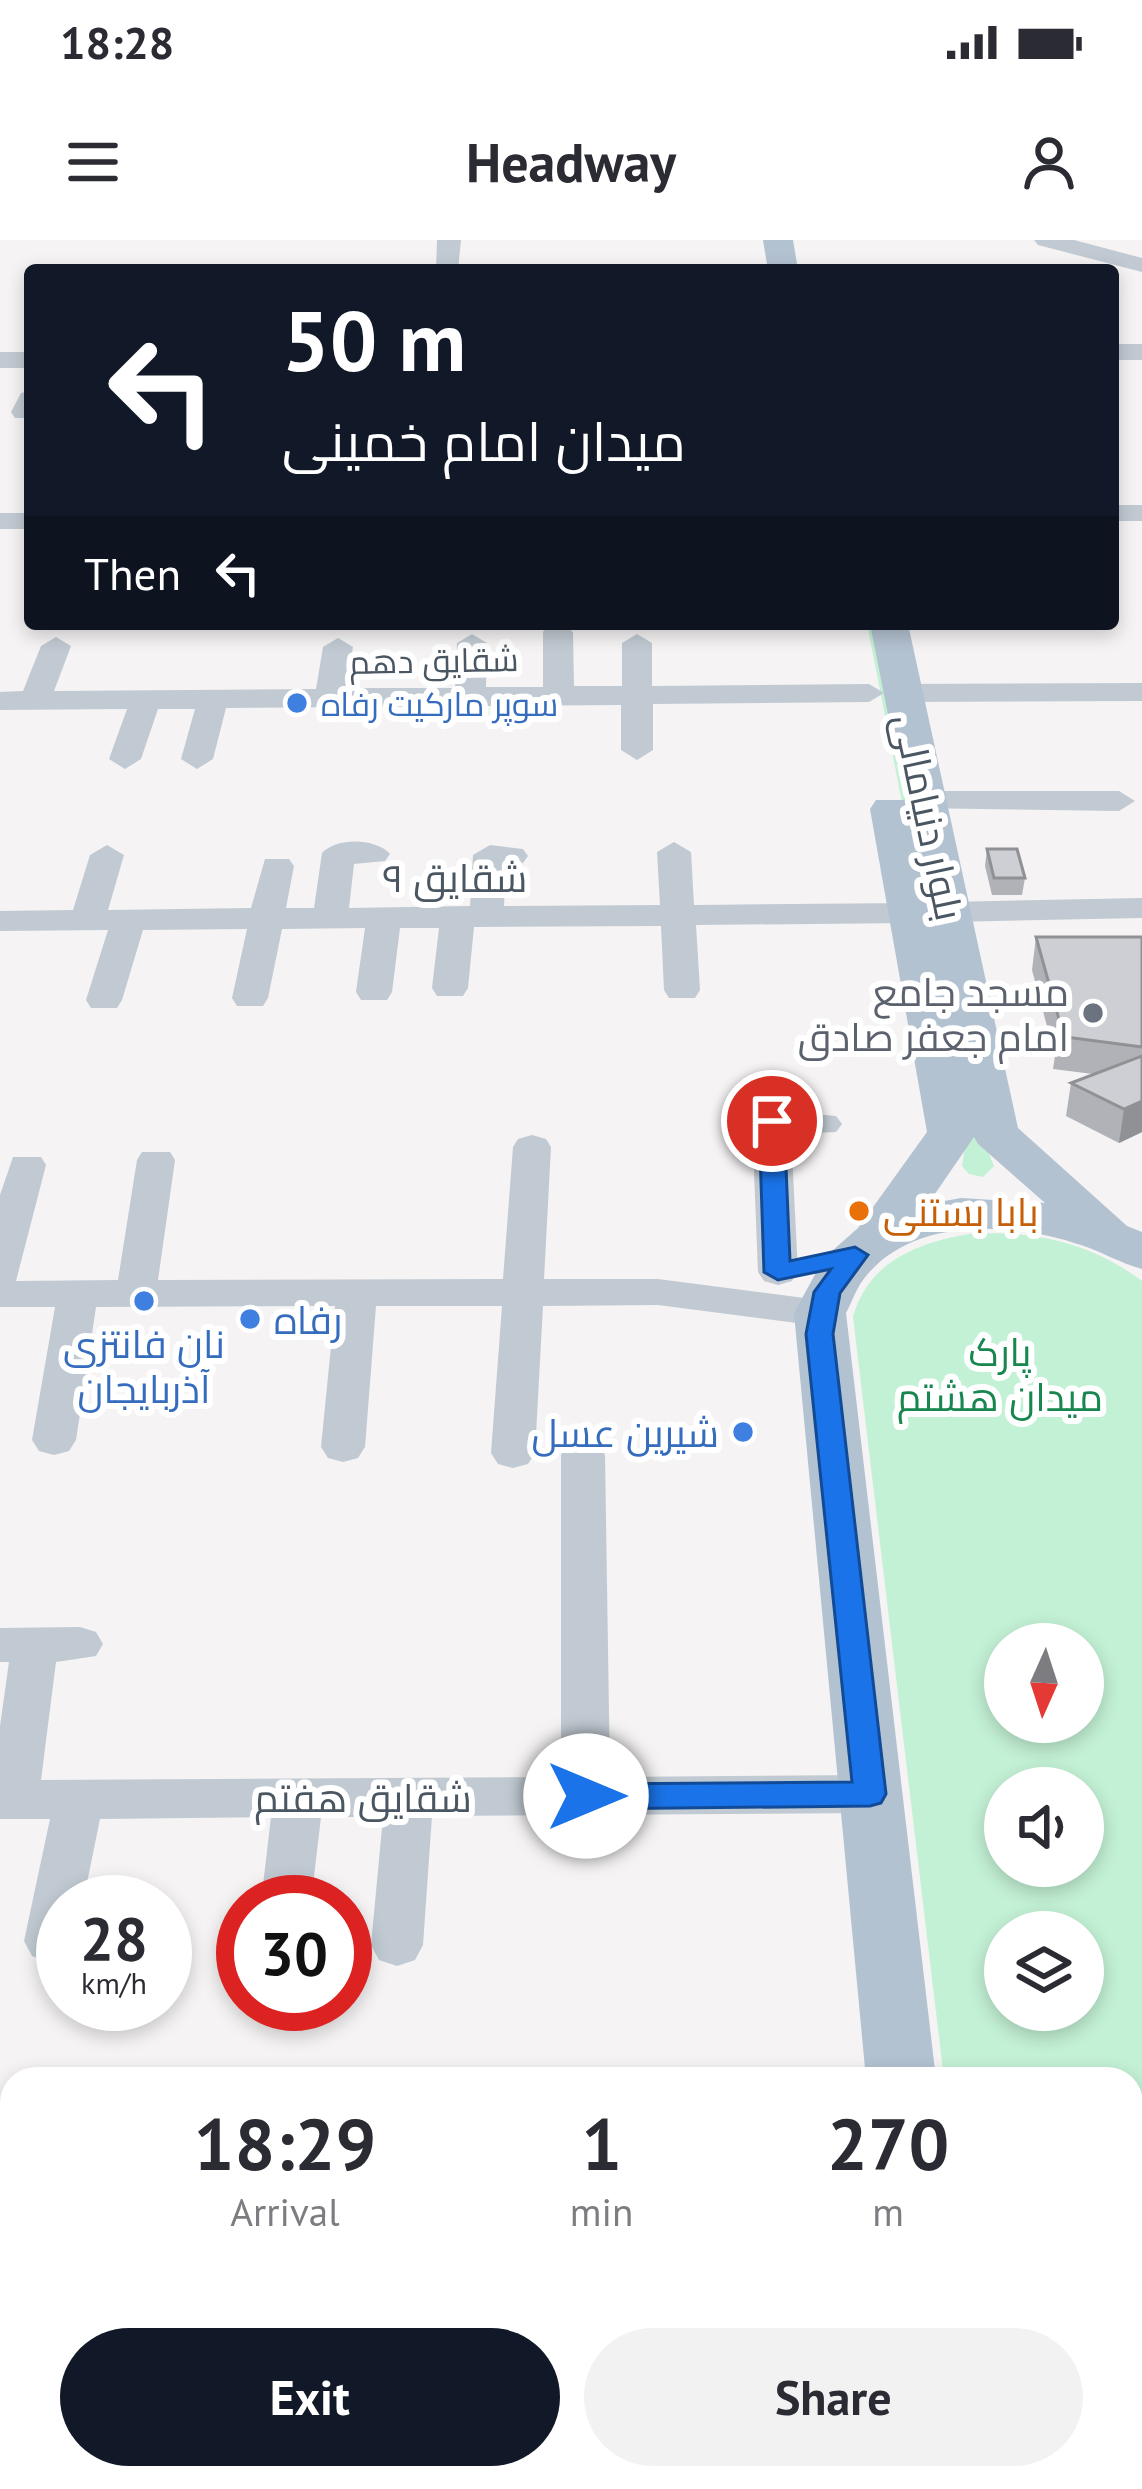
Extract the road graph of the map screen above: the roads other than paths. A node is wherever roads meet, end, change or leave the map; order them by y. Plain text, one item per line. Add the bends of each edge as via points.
1 (1044, 240) edge
2 (1142, 265) edge
3 (859, 630) edge
4 (889, 630) edge
5 (558, 632) dead end
6 (472, 643) dead end
7 (638, 643) dead end
8 (56, 646) dead end
9 (338, 647) dead end
10 (174, 662) dead end
11 (1142, 692) edge
12 (886, 693) junction
13 (559, 694) junction
14 (639, 694) junction
15 (470, 695) junction
16 (330, 697) junction
17 (213, 698) junction
18 (154, 699) junction
19 (0, 700) edge
20 (35, 700) junction
21 (637, 750) dead end
22 (124, 759) dead end
23 (196, 760) dead end
24 (926, 801) junction
25 (1119, 801) dead end
26 (674, 852) dead end
27 (373, 854) dead end
28 (107, 855) dead end
29 (512, 856) dead end
30 (277, 866) dead end
31 (1142, 908) edge
32 (930, 913) junction
33 (678, 918) junction
34 (471, 919) junction
35 (265, 920) junction
36 (330, 920) junction
37 (383, 920) junction
38 (0, 921) edge
39 (87, 921) junction
40 (128, 921) junction
41 (450, 988) dead end
42 (682, 990) dead end
43 (374, 992) dead end
44 (250, 998) dead end
45 (104, 1000) dead end
46 (824, 1124) dead end
47 (974, 1133) junction
48 (532, 1148) dead end
49 (156, 1160) dead end
50 (27, 1165) dead end
51 (1130, 1246) edge
52 (866, 1248) junction
53 (0, 1274) edge
54 (357, 1292) junction
55 (522, 1292) junction
56 (658, 1292) junction
57 (136, 1293) junction
58 (799, 1293) junction
59 (0, 1294) edge
60 (78, 1294) junction
61 (54, 1440) dead end
62 (343, 1447) dead end
63 (513, 1453) dead end
64 (583, 1455) dead end
65 (38, 1645) edge
66 (870, 1794) junction
67 (586, 1796) junction
68 (409, 1797) junction
69 (298, 1798) junction
70 (79, 1799) junction
71 (7, 1800) edge
72 (63, 1875) edge
73 (289, 1875) edge
74 (397, 1945) dead end
75 (900, 2067) edge

1 - 2 street
3 - 12 main road, بلوار دنیامالی
4 - 12 main road, بلوار دنیامالی
5 - 13 street
6 - 15 street
7 - 14 street
8 - 20 street
9 - 16 street
10 - 18 street
11 - 12 street, شقایق دهم
12 - 14 street, شقایق دهم
12 - 24 main road, بلوار دنیامالی
12 - 32 main road, بلوار دنیامالی
13 - 14 street, شقایق دهم
13 - 15 street, شقایق دهم
14 - 21 street
15 - 16 street, شقایق دهم
16 - 17 street, شقایق دهم
17 - 18 street, شقایق دهم
17 - 23 street
18 - 20 street, شقایق دهم
18 - 22 street
19 - 20 street, شقایق دهم
24 - 25 street
24 - 32 main road, بلوار دنیامالی
26 - 33 street
27 - 36 street via 339,853
28 - 39 street
29 - 34 street via 490,856
30 - 35 street
31 - 32 street, شقایق ۹
32 - 33 street, شقایق ۹
32 - 47 main road, بلوار دنیامالی
33 - 34 street, شقایق ۹
33 - 42 street
34 - 37 street, شقایق ۹
34 - 41 street
35 - 36 street, شقایق ۹
35 - 40 street, شقایق ۹
35 - 44 street
36 - 37 street, شقایق ۹
37 - 43 street
38 - 39 street, شقایق ۹
39 - 40 street, شقایق ۹
40 - 45 street
46 - 58 street via 772,1121
47 - 51 main road
47 - 52 main road
48 - 55 street
49 - 57 street
50 - 53 street
51 - 52 main road via 1057,1219 992,1212 930,1220
52 - 58 main road
54 - 55 street
54 - 57 street
54 - 62 street
55 - 56 street
55 - 63 street
56 - 58 street
56 - 58 street
57 - 60 street
58 - 66 main road
59 - 60 street
60 - 61 street
64 - 67 street
65 - 71 street
66 - 67 street, شقایق هفتم
66 - 75 main road
67 - 68 street, شقایق هفتم
68 - 69 street, شقایق هفتم
68 - 74 street
69 - 70 street, شقایق هفتم
69 - 73 street
70 - 71 street, شقایق هفتم
70 - 72 street

